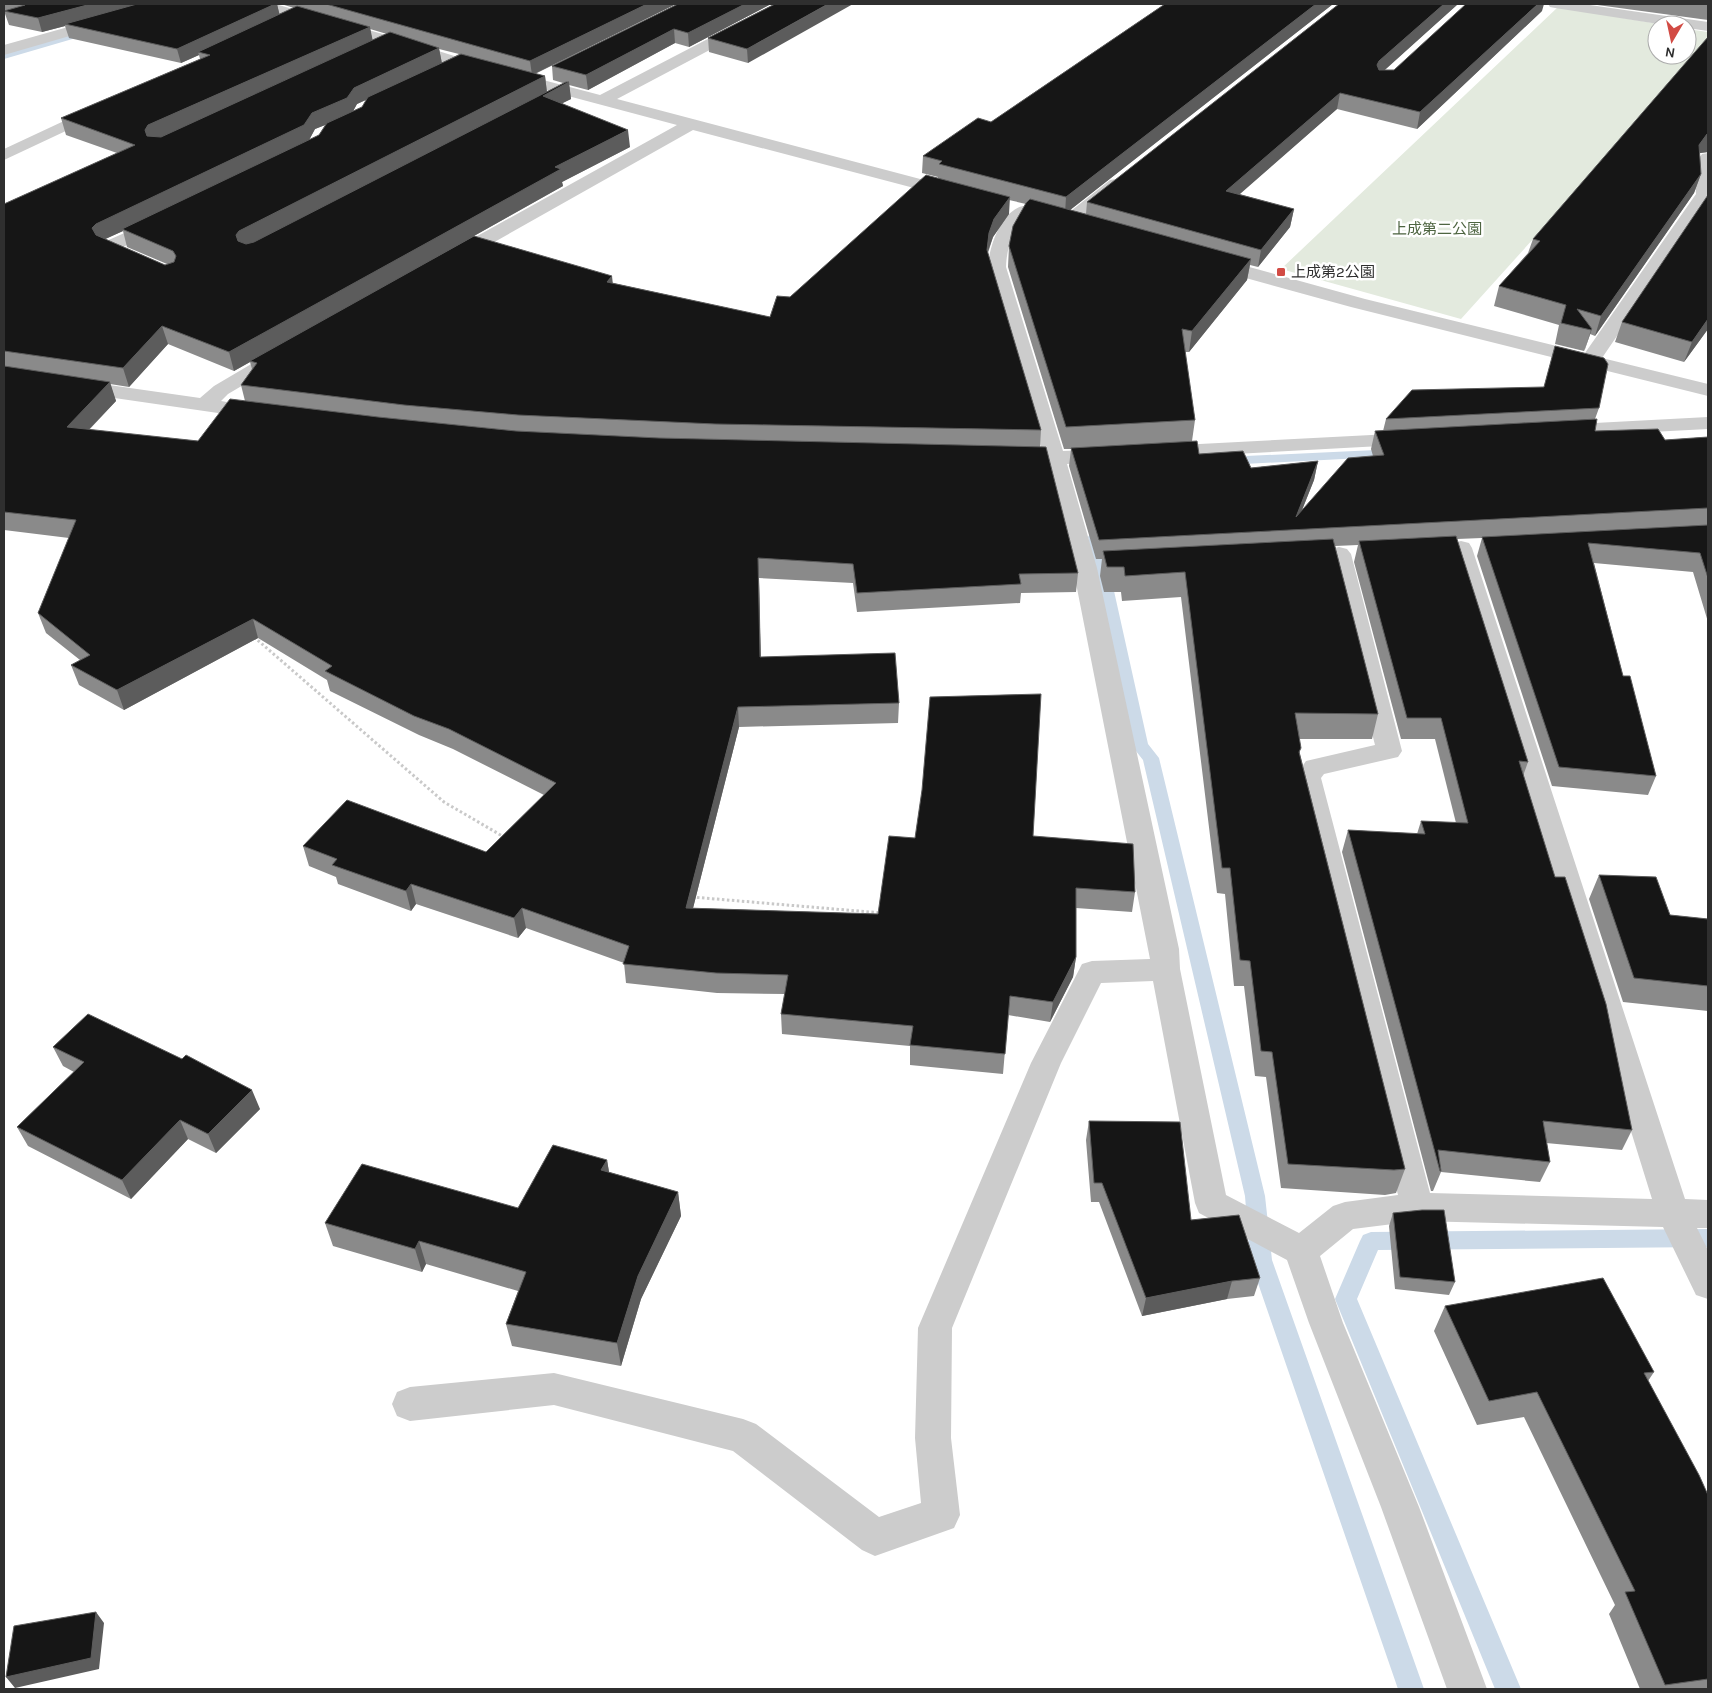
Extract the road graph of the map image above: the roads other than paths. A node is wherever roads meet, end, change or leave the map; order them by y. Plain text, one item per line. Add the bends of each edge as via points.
1 (165, 4) edge
2 (259, 4) edge
3 (786, 4) edge
4 (1555, 4) edge
5 (299, 15) junction
6 (281, 23) edge
7 (1708, 27) edge
8 (392, 41) junction
9 (374, 49) edge
10 (4, 50) edge
11 (461, 63) junction
12 (443, 71) edge
13 (552, 74) edge
14 (534, 82) junction
15 (566, 92) junction
16 (548, 100) edge
17 (601, 101) junction
18 (111, 104) edge
19 (691, 124) junction
20 (4, 155) edge
21 (1708, 158) edge
22 (1130, 174) edge
23 (966, 196) edge
24 (1037, 215) junction
25 (169, 218) edge
26 (1087, 228) edge
27 (1199, 259) edge
28 (441, 265) edge
29 (153, 267) edge
30 (295, 347) edge
31 (1590, 361) junction
32 (4, 376) edge
33 (1708, 390) edge
34 (204, 406) junction
35 (278, 415) edge
36 (1708, 423) edge
37 (1539, 432) edge
38 (1430, 438) edge
39 (993, 456) edge
40 (1060, 458) junction
41 (1462, 548) edge
42 (1339, 554) edge
43 (1165, 969) junction
44 (1417, 1207) junction
45 (1708, 1214) edge
46 (1682, 1232) junction
47 (1290, 1245) junction
48 (1708, 1284) edge
49 (410, 1404) dead end
50 (1468, 1689) edge

1 - 10 street
2 - 5 street
3 - 17 street
4 - 7 street
5 - 6 street
5 - 8 street
8 - 9 street
8 - 11 street
11 - 12 street
11 - 14 street
13 - 14 street
14 - 15 street
15 - 16 street
15 - 17 street
17 - 19 street
18 - 20 street
19 - 23 street
19 - 28 street
21 - 31 street via 1703,165 1705,194
22 - 24 street
24 - 26 street
24 - 40 street via 1002,238 997,251 997,267
25 - 29 street via 108,247
27 - 31 street
30 - 34 street via 228,385
31 - 33 street
32 - 34 street
34 - 35 street
36 - 37 street
38 - 40 street
39 - 40 street
40 - 43 street via 1064,489 1094,568
41 - 46 street
42 - 44 street via 1389,751 1314,767 1308,777
43 - 47 street via 1211,1203
43 - 49 street via 1092,972 1046,1063 934,1328 932,1438 941,1515 875,1537 742,1436 554,1389
44 - 46 street
44 - 47 street via 1345,1216
45 - 46 street
46 - 48 street
47 - 50 street via 1326,1322

